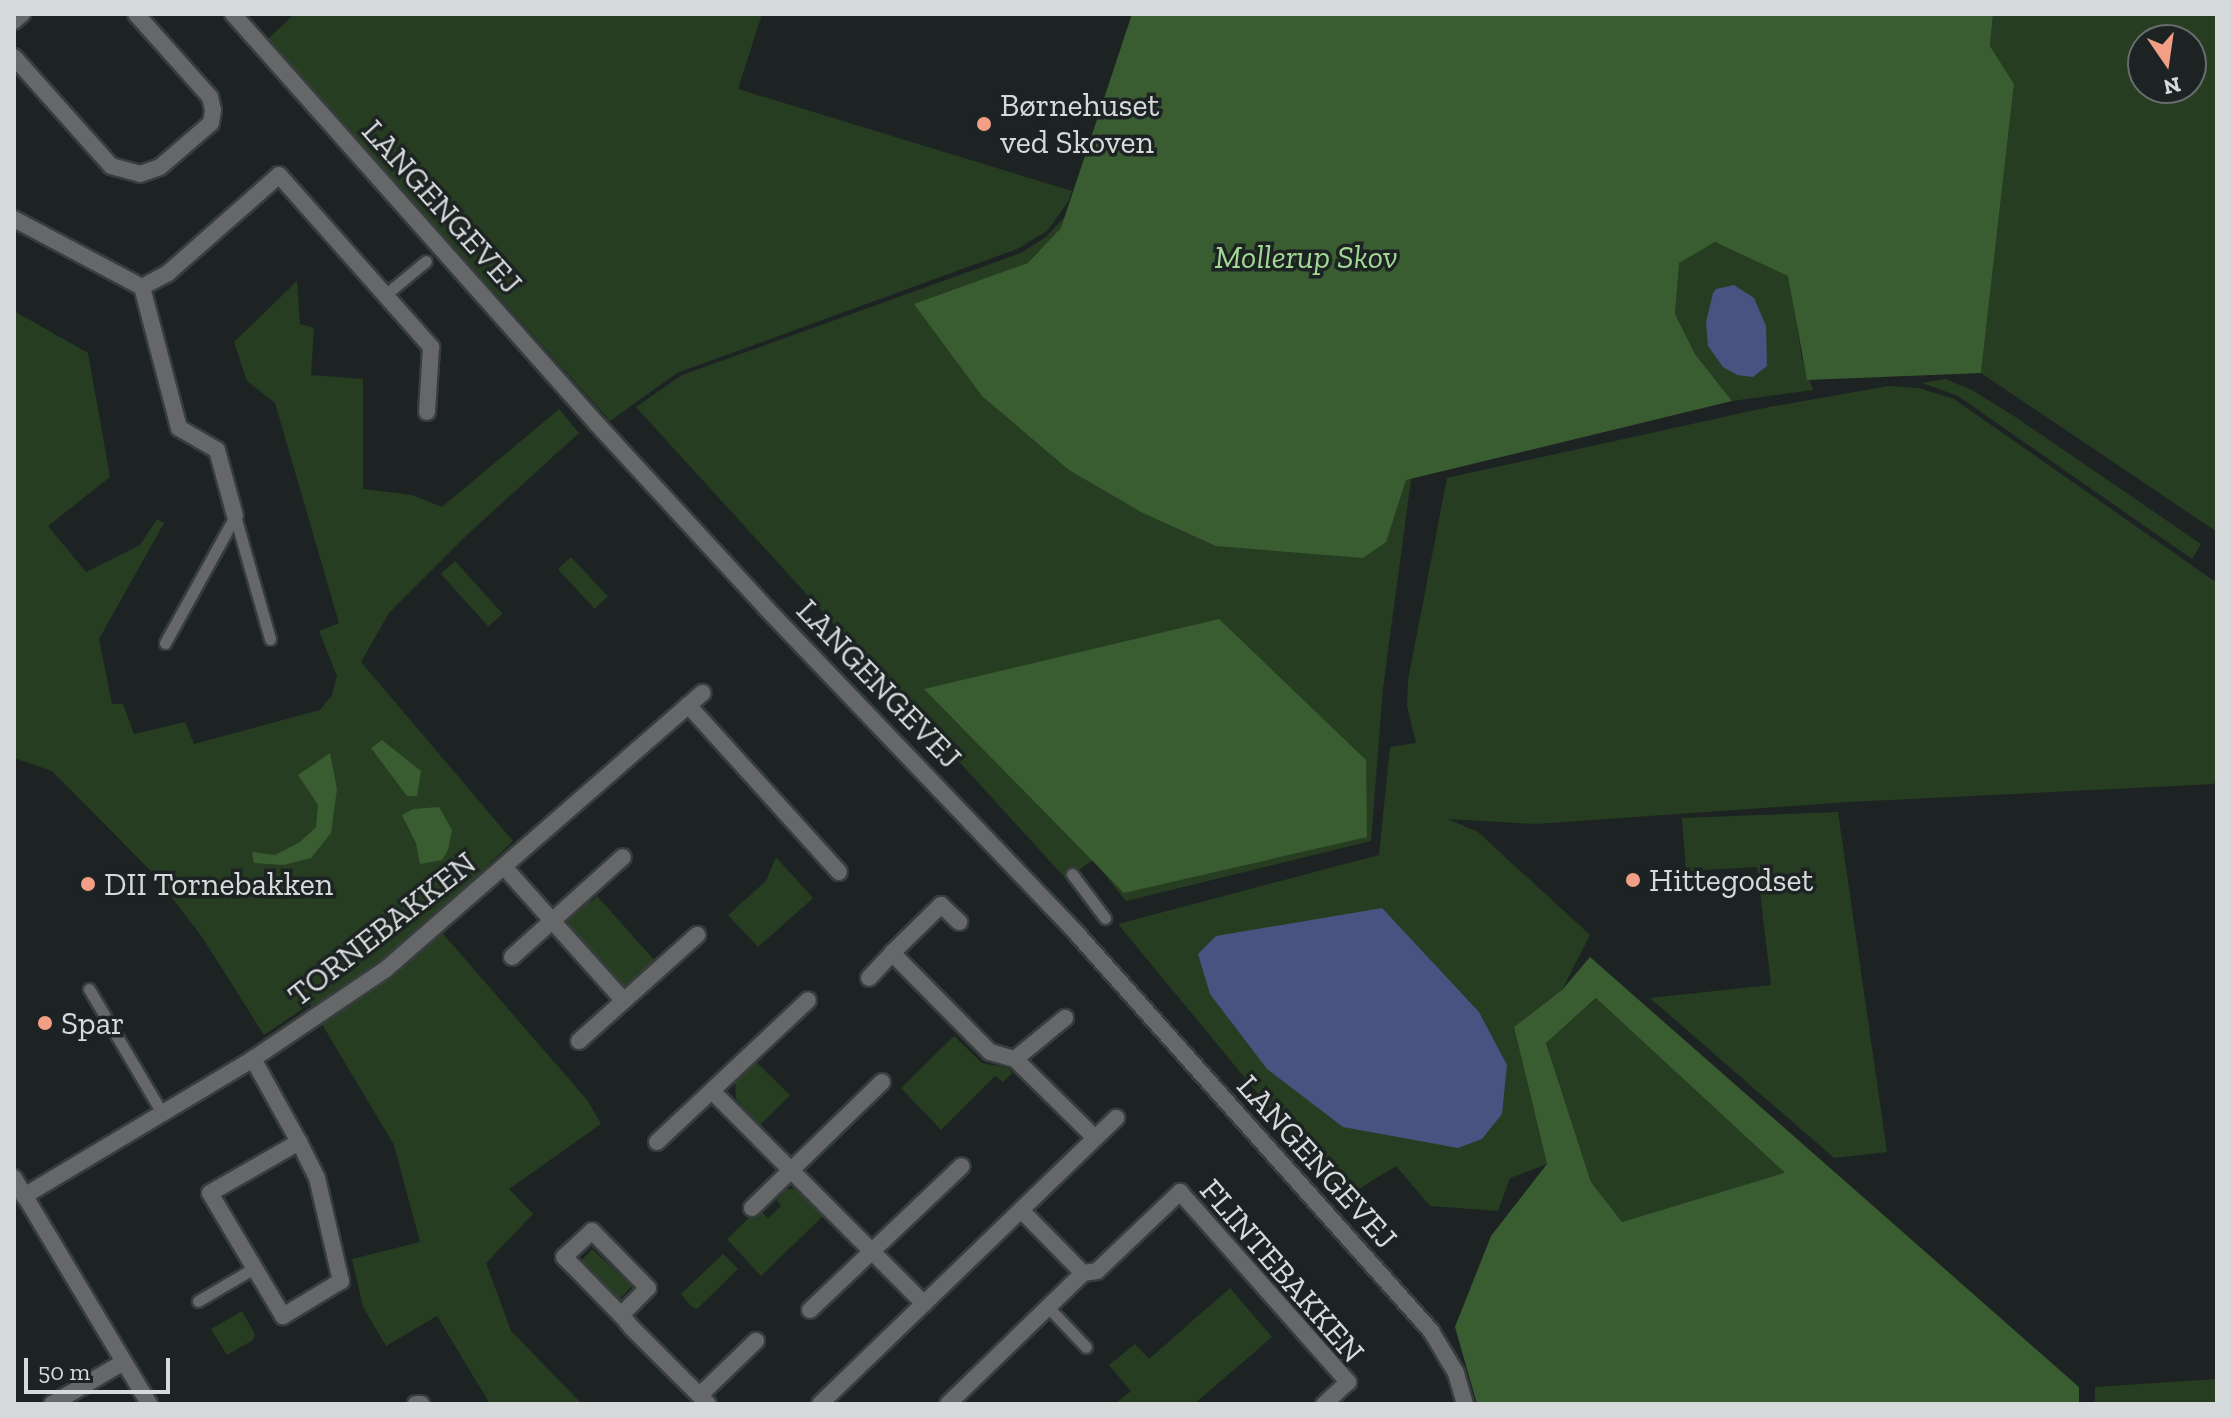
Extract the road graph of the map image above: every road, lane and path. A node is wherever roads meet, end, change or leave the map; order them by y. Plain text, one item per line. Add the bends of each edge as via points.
1 (22, 14) edge
2 (136, 14) edge
3 (233, 14) edge
4 (14, 21) edge
5 (14, 57) edge
6 (14, 219) edge
7 (426, 261) dead end
8 (142, 287) junction
9 (385, 295) junction
10 (427, 412) dead end
11 (235, 516) junction
12 (270, 639) dead end
13 (165, 643) dead end
14 (702, 693) dead end
15 (688, 705) junction
16 (623, 857) dead end
17 (505, 868) junction
18 (839, 872) dead end
19 (1072, 874) dead end
20 (1105, 918) dead end
21 (552, 921) junction
22 (959, 922) dead end
23 (697, 935) dead end
24 (892, 953) junction
25 (512, 957) dead end
26 (869, 978) dead end
27 (89, 989) dead end
28 (808, 1000) dead end
29 (624, 1001) junction
30 (1065, 1018) dead end
31 (579, 1041) dead end
32 (253, 1059) junction
33 (1015, 1059) junction
34 (882, 1082) dead end
35 (713, 1092) junction
36 (162, 1113) junction
37 (1116, 1118) dead end
38 (1095, 1138) junction
39 (299, 1142) junction
40 (657, 1142) dead end
41 (962, 1166) dead end
42 (792, 1170) junction
43 (14, 1178) edge
44 (24, 1196) junction
45 (752, 1208) dead end
46 (1021, 1210) junction
47 (873, 1250) junction
48 (254, 1268) junction
49 (1083, 1273) junction
50 (198, 1301) dead end
51 (924, 1304) junction
52 (1048, 1307) junction
53 (810, 1310) dead end
54 (621, 1315) junction
55 (756, 1341) dead end
56 (1086, 1347) dead end
57 (124, 1362) junction
58 (704, 1400) edge
59 (52, 1404) edge
60 (149, 1404) edge
61 (820, 1404) edge
62 (948, 1404) edge
63 (1324, 1404) edge
64 (1465, 1404) edge

1 - 4 street
2 - 5 street via 210,97 213,110 211,123 160,167 140,174 111,166
3 - 64 street, LANGENGEVEJ via 588,414 1079,936 1431,1331 1456,1373
6 - 8 street
7 - 9 lane
8 - 9 street via 168,273 279,175
8 - 11 street via 179,428 217,450
9 - 10 street via 431,347
11 - 12 lane
11 - 13 lane
14 - 15 street, TORNEBAKKEN
15 - 17 street, TORNEBAKKEN
15 - 18 street
16 - 21 street
17 - 21 street, TORNEBAKKEN
17 - 32 street, TORNEBAKKEN via 386,969
19 - 20 lane
21 - 25 street
21 - 29 street, TORNEBAKKEN
22 - 24 street via 941,905
23 - 29 street
24 - 26 street
24 - 33 street via 990,1052
27 - 36 lane
28 - 35 street
29 - 31 street
30 - 33 street
32 - 36 street, TORNEBAKKEN
32 - 39 street
33 - 38 street
34 - 42 street
35 - 40 street
35 - 42 street
36 - 44 street, TORNEBAKKEN
37 - 38 street
38 - 46 street
39 - 48 street via 210,1193
39 - 48 street via 317,1178 341,1281 283,1316
41 - 47 street
42 - 45 street
42 - 47 street
43 - 44 street
44 - 57 street
46 - 49 street
46 - 51 street
47 - 51 street
47 - 53 street
48 - 50 lane
49 - 52 street, FLINTEBAKKEN
49 - 63 street, FLINTEBAKKEN via 1097,1271 1180,1192 1348,1382
51 - 61 street
52 - 56 lane
52 - 62 street, FLINTEBAKKEN
54 - 54 street via 648,1288 592,1231 564,1257
54 - 58 street
55 - 58 street
57 - 59 street
57 - 60 street

